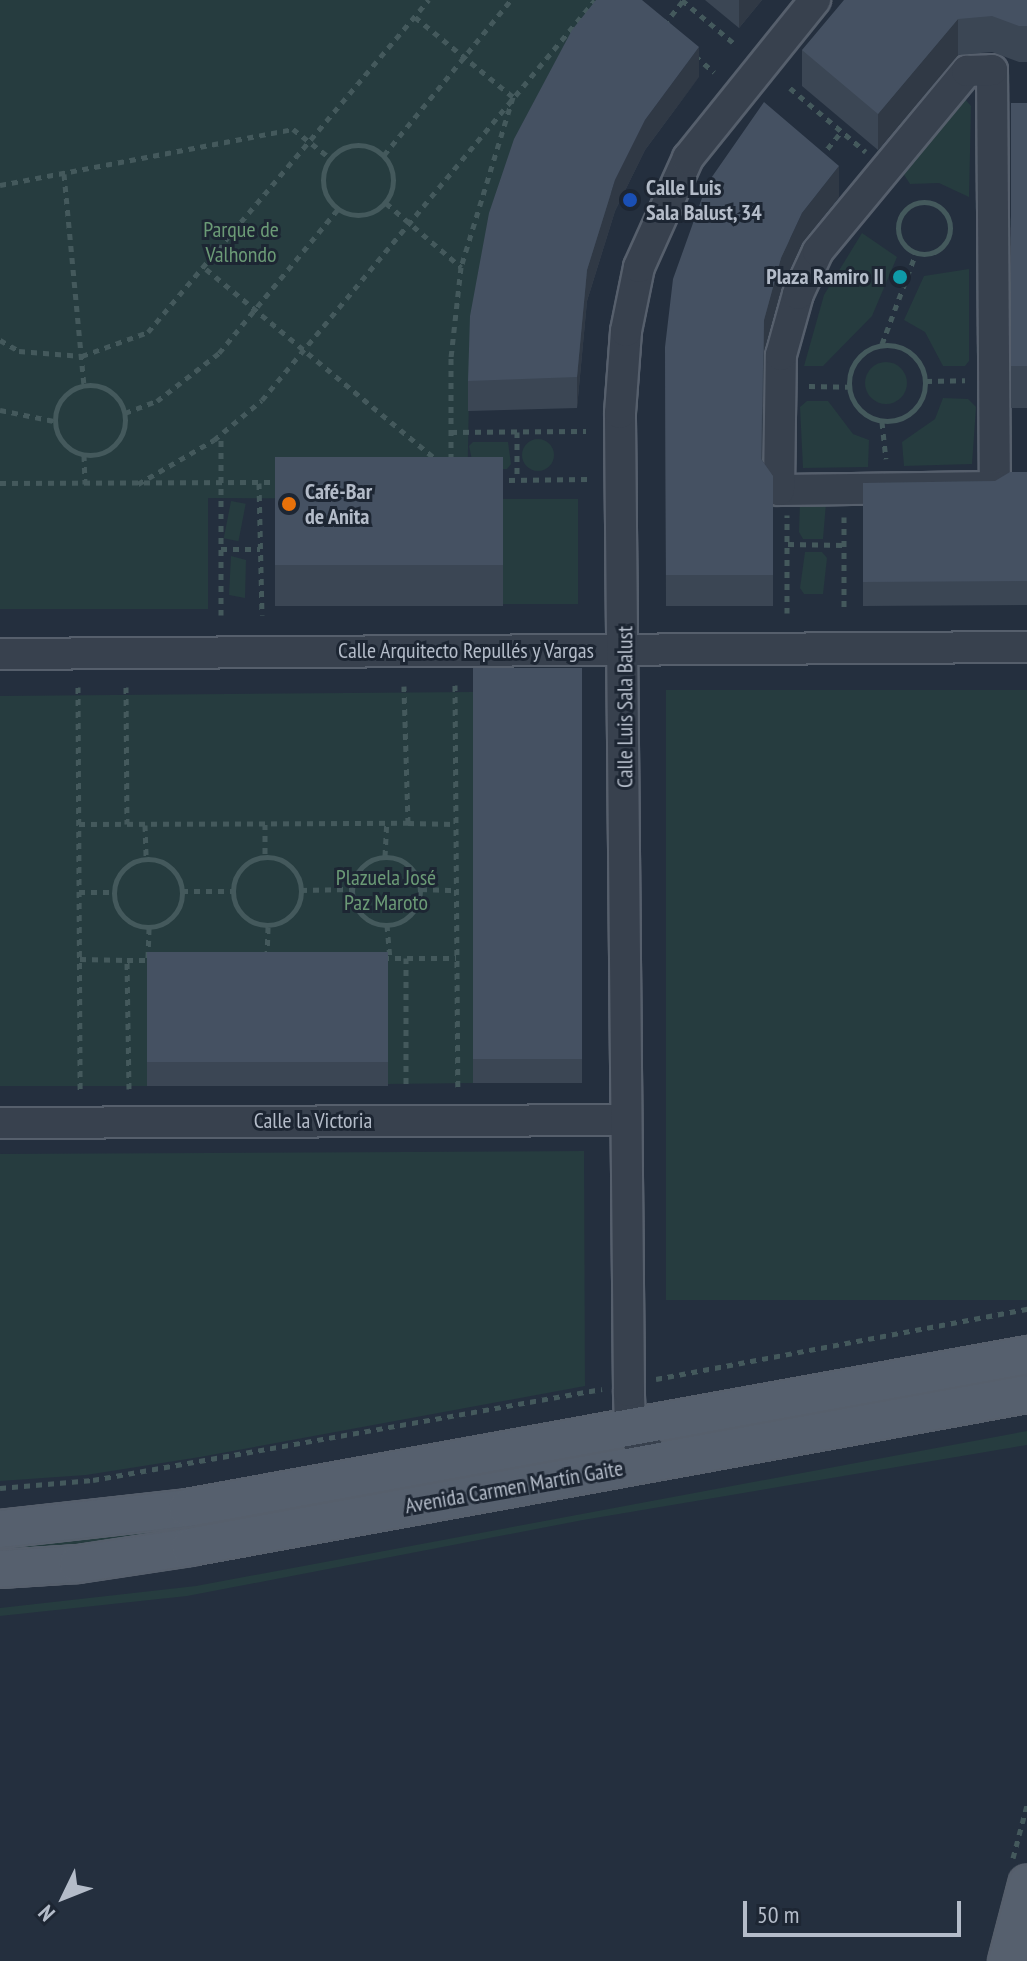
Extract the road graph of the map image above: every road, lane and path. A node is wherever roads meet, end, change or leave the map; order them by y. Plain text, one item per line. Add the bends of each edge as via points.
1 (429, 0) edge
2 (511, 0) edge
3 (595, 0) edge
4 (682, 0) edge
5 (815, 0) edge
6 (415, 16) junction
7 (649, 19) edge
8 (661, 29) junction
9 (672, 38) edge
10 (736, 45) dead end
11 (682, 46) edge
12 (465, 57) junction
13 (714, 72) dead end
14 (790, 88) dead end
15 (513, 97) junction
16 (842, 131) junction
17 (311, 141) junction
18 (805, 154) edge
19 (384, 155) junction
20 (330, 158) junction
21 (816, 163) junction
22 (886, 169) junction
23 (64, 174) junction
24 (0, 185) edge
25 (859, 200) junction
26 (386, 203) junction
27 (338, 209) junction
28 (409, 223) junction
29 (916, 253) junction
30 (461, 267) junction
31 (206, 269) junction
32 (254, 309) junction
33 (0, 340) edge
34 (882, 344) junction
35 (305, 351) junction
36 (82, 356) junction
37 (994, 380) junction
38 (926, 381) junction
39 (84, 384) junction
40 (781, 385) junction
41 (848, 387) junction
42 (0, 410) edge
43 (125, 413) junction
44 (54, 421) junction
45 (882, 422) junction
46 (586, 431) dead end
47 (451, 432) junction
48 (517, 432) junction
49 (221, 434) junction
50 (84, 455) junction
51 (517, 479) junction
52 (588, 479) dead end
53 (491, 480) edge
54 (288, 482) edge
55 (0, 483) edge
56 (222, 483) junction
57 (259, 483) junction
58 (85, 484) junction
59 (138, 484) junction
60 (844, 488) junction
61 (889, 488) junction
62 (787, 490) junction
63 (788, 544) junction
64 (844, 545) junction
65 (221, 549) junction
66 (260, 549) junction
67 (844, 612) dead end
68 (787, 613) dead end
69 (221, 615) dead end
70 (262, 615) dead end
71 (1027, 647) edge
72 (625, 649) junction
73 (0, 654) edge
74 (455, 685) dead end
75 (404, 686) dead end
76 (78, 687) dead end
77 (126, 687) dead end
78 (387, 822) junction
79 (408, 823) junction
80 (79, 824) junction
81 (127, 824) junction
82 (265, 824) junction
83 (455, 824) junction
84 (145, 825) junction
85 (385, 856) junction
86 (265, 857) junction
87 (146, 858) junction
88 (352, 889) junction
89 (421, 889) junction
90 (301, 890) junction
91 (456, 890) junction
92 (182, 891) junction
93 (232, 891) junction
94 (79, 892) junction
95 (113, 892) junction
96 (387, 925) junction
97 (268, 926) junction
98 (149, 927) junction
99 (390, 957) junction
100 (375, 958) edge
101 (406, 958) junction
102 (456, 958) junction
103 (80, 959) junction
104 (283, 959) edge
105 (127, 960) junction
106 (148, 960) junction
107 (163, 960) edge
108 (253, 960) edge
109 (267, 960) junction
110 (458, 1087) dead end
111 (406, 1088) dead end
112 (129, 1089) dead end
113 (80, 1090) dead end
114 (626, 1120) junction
115 (0, 1123) edge
116 (1027, 1309) edge
117 (1027, 1355) edge
118 (644, 1381) dead end
119 (611, 1387) dead end
120 (1027, 1394) edge
121 (630, 1424) junction
122 (660, 1460) junction
123 (0, 1488) edge
124 (0, 1529) edge
125 (0, 1569) edge
126 (1027, 1884) edge
127 (1007, 1961) edge

1 - 6 path
2 - 12 path
3 - 15 path
4 - 8 path
4 - 10 path
5 - 72 street, Calle Luis Sala Balust via 688,158 639,267 626,331 620,413
6 - 12 path
6 - 17 path
7 - 8 path
8 - 9 path
11 - 13 path
12 - 15 path
12 - 19 path
14 - 16 path
15 - 28 path
15 - 30 path
16 - 21 path
16 - 22 path
17 - 20 path
17 - 23 path via 293,129
17 - 31 path
18 - 21 path
19 - 20 path via 366,145 348,145
19 - 26 path via 394,184
20 - 27 path via 323,183
21 - 25 path
22 - 25 street
22 - 37 street via 967,71 992,70
23 - 24 path
23 - 36 path
25 - 40 street via 818,251 798,294 781,355
26 - 27 path via 355,216
26 - 28 path
27 - 32 path
28 - 30 path
28 - 35 path
29 - 29 path via 903,244 898,229 902,213 915,203 932,202 946,212 948,240 929,254
29 - 34 path
30 - 47 path via 451,358
31 - 32 path
31 - 36 path via 148,332
32 - 35 path
32 - 43 path via 198,373 157,401
33 - 36 path via 19,351
34 - 38 path via 912,353
34 - 41 path via 856,358
35 - 47 path via 451,471
35 - 49 path via 262,400
36 - 39 path
37 - 38 path
37 - 61 street via 995,487
38 - 45 path via 913,411
39 - 43 path via 110,390
39 - 44 path via 63,397
40 - 41 path
40 - 62 street via 779,490
41 - 45 path via 865,416
42 - 44 path
43 - 50 path via 120,439 111,449
44 - 50 path via 63,443
45 - 61 path
46 - 48 path
47 - 48 path
48 - 51 path
49 - 56 path
49 - 59 path
50 - 58 path
51 - 52 path
51 - 53 path
54 - 57 path
55 - 58 path
56 - 57 path
56 - 59 path
56 - 65 path
57 - 66 path
58 - 59 path
60 - 61 street
60 - 62 street
60 - 64 path
62 - 63 path
63 - 64 path
63 - 68 path
64 - 67 path
65 - 66 path
65 - 69 path
66 - 70 path
71 - 72 street, Calle Arquitecto Repullés y Vargas
72 - 73 street, Calle Arquitecto Repullés y Vargas
72 - 114 street, Calle Luis Sala Balust
74 - 83 path
75 - 79 path
76 - 80 path
77 - 81 path
78 - 79 path
78 - 82 path
78 - 85 path
79 - 83 path
80 - 81 path
80 - 94 path
81 - 84 path
82 - 84 path
82 - 86 path
83 - 91 path
84 - 87 path
85 - 88 path via 362,866
85 - 89 path via 409,865
86 - 90 path via 290,866
86 - 93 path via 242,867
87 - 92 path via 171,867
87 - 95 path via 123,869
88 - 90 path
88 - 96 path via 362,915
89 - 91 path
89 - 96 path via 411,914
90 - 97 path via 292,915
91 - 102 path
92 - 93 path
92 - 98 path via 173,917
93 - 97 path via 242,916
94 - 95 path
94 - 103 path
95 - 98 path via 123,917
96 - 99 path
97 - 109 path
98 - 106 path
99 - 100 path
99 - 101 path
101 - 102 path
101 - 111 path
102 - 110 path
103 - 105 path
103 - 113 path
104 - 109 path
105 - 106 path
105 - 112 path
106 - 107 path
108 - 109 path
114 - 115 street, Calle la Victoria
114 - 121 street, Calle Luis Sala Balust
116 - 118 path
117 - 121 main road, Avenida Carmen Martín Gaite
119 - 123 path via 93,1480
120 - 122 main road, Avenida Carmen Martín Gaite
121 - 122 street via 639,1443
121 - 124 main road, Avenida Carmen Martín Gaite via 187,1508
122 - 125 main road, Avenida Carmen Martín Gaite via 190,1547 78,1564
126 - 127 main road

